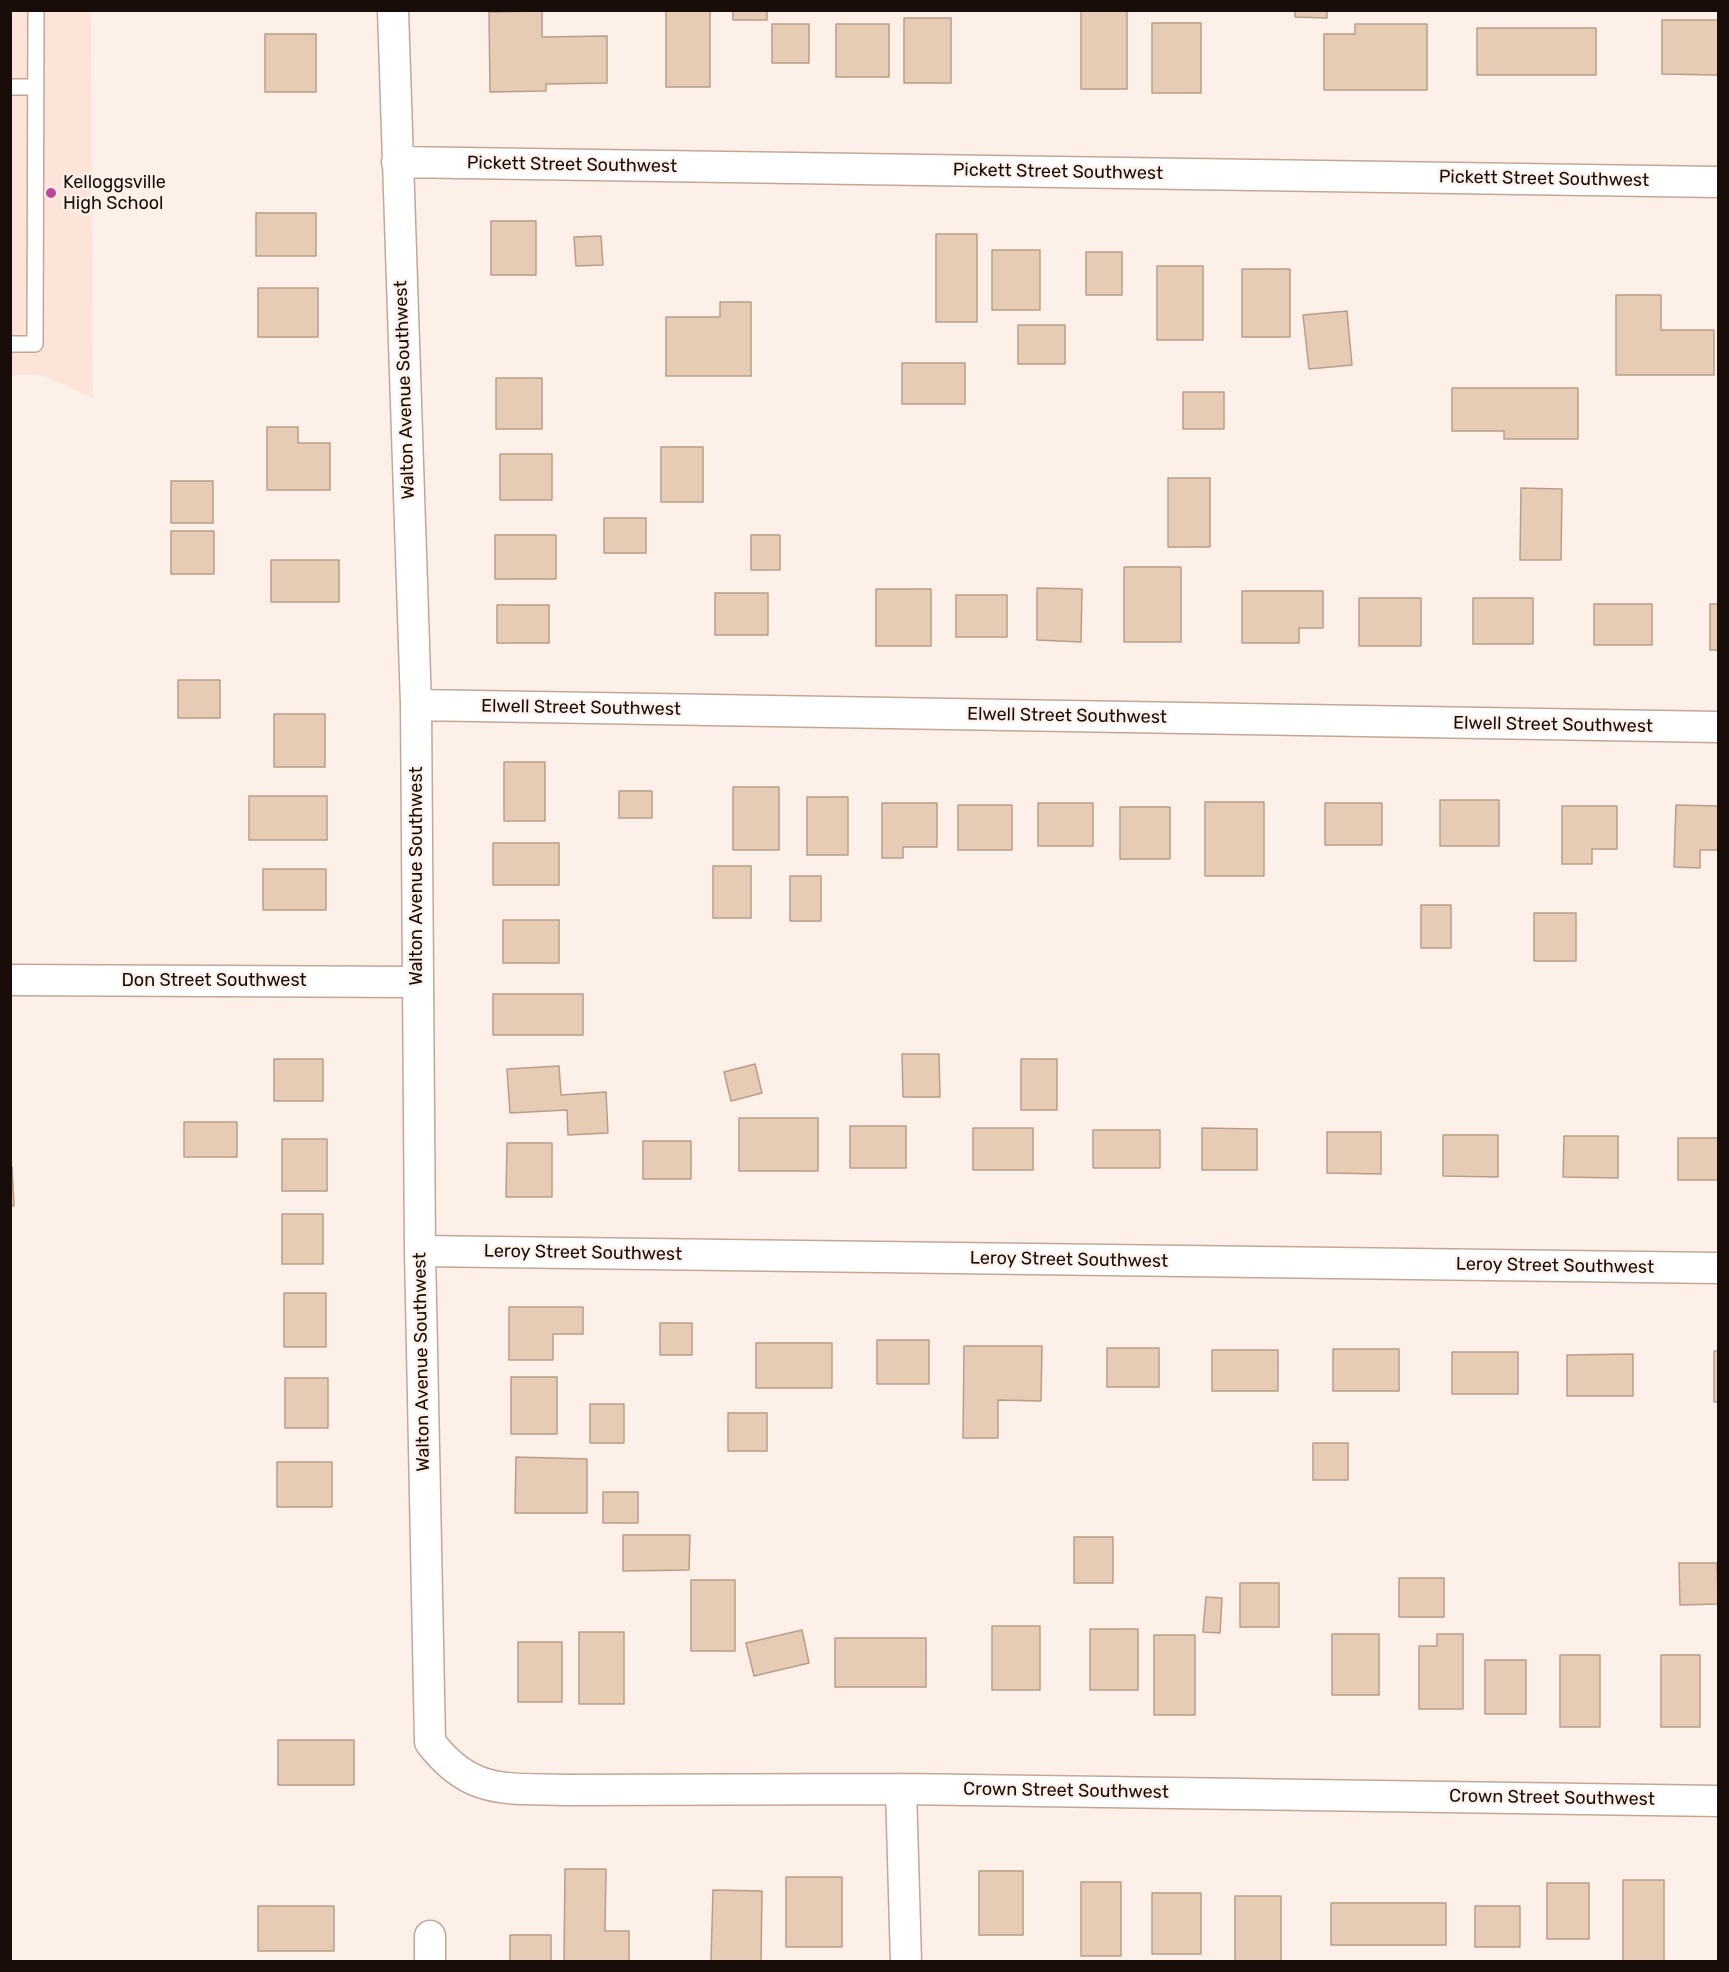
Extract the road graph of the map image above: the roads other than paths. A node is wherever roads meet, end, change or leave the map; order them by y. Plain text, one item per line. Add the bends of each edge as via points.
1 (36, 10) edge
2 (393, 10) edge
3 (10, 87) edge
4 (36, 87) junction
5 (397, 162) junction
6 (1719, 182) edge
7 (10, 344) edge
8 (416, 705) junction
9 (1719, 727) edge
10 (10, 980) edge
11 (418, 982) junction
12 (420, 1251) junction
13 (1719, 1268) edge
14 (430, 1742) joint
15 (902, 1789) junction
16 (1719, 1801) edge
17 (906, 1962) edge

1 - 4 lane
2 - 5 street, Walton Avenue Southwest
3 - 4 lane
4 - 7 lane via 35,344
5 - 6 street, Pickett Street Southwest
5 - 8 street, Walton Avenue Southwest
8 - 9 street, Elwell Street Southwest
8 - 11 street, Walton Avenue Southwest
10 - 11 street, Don Street Southwest
11 - 12 street, Walton Avenue Southwest
12 - 13 street, Leroy Street Southwest
12 - 14 street, Walton Avenue Southwest
14 - 15 street, Crown Street Southwest via 462,1776 510,1788
15 - 16 street, Crown Street Southwest
15 - 17 street

